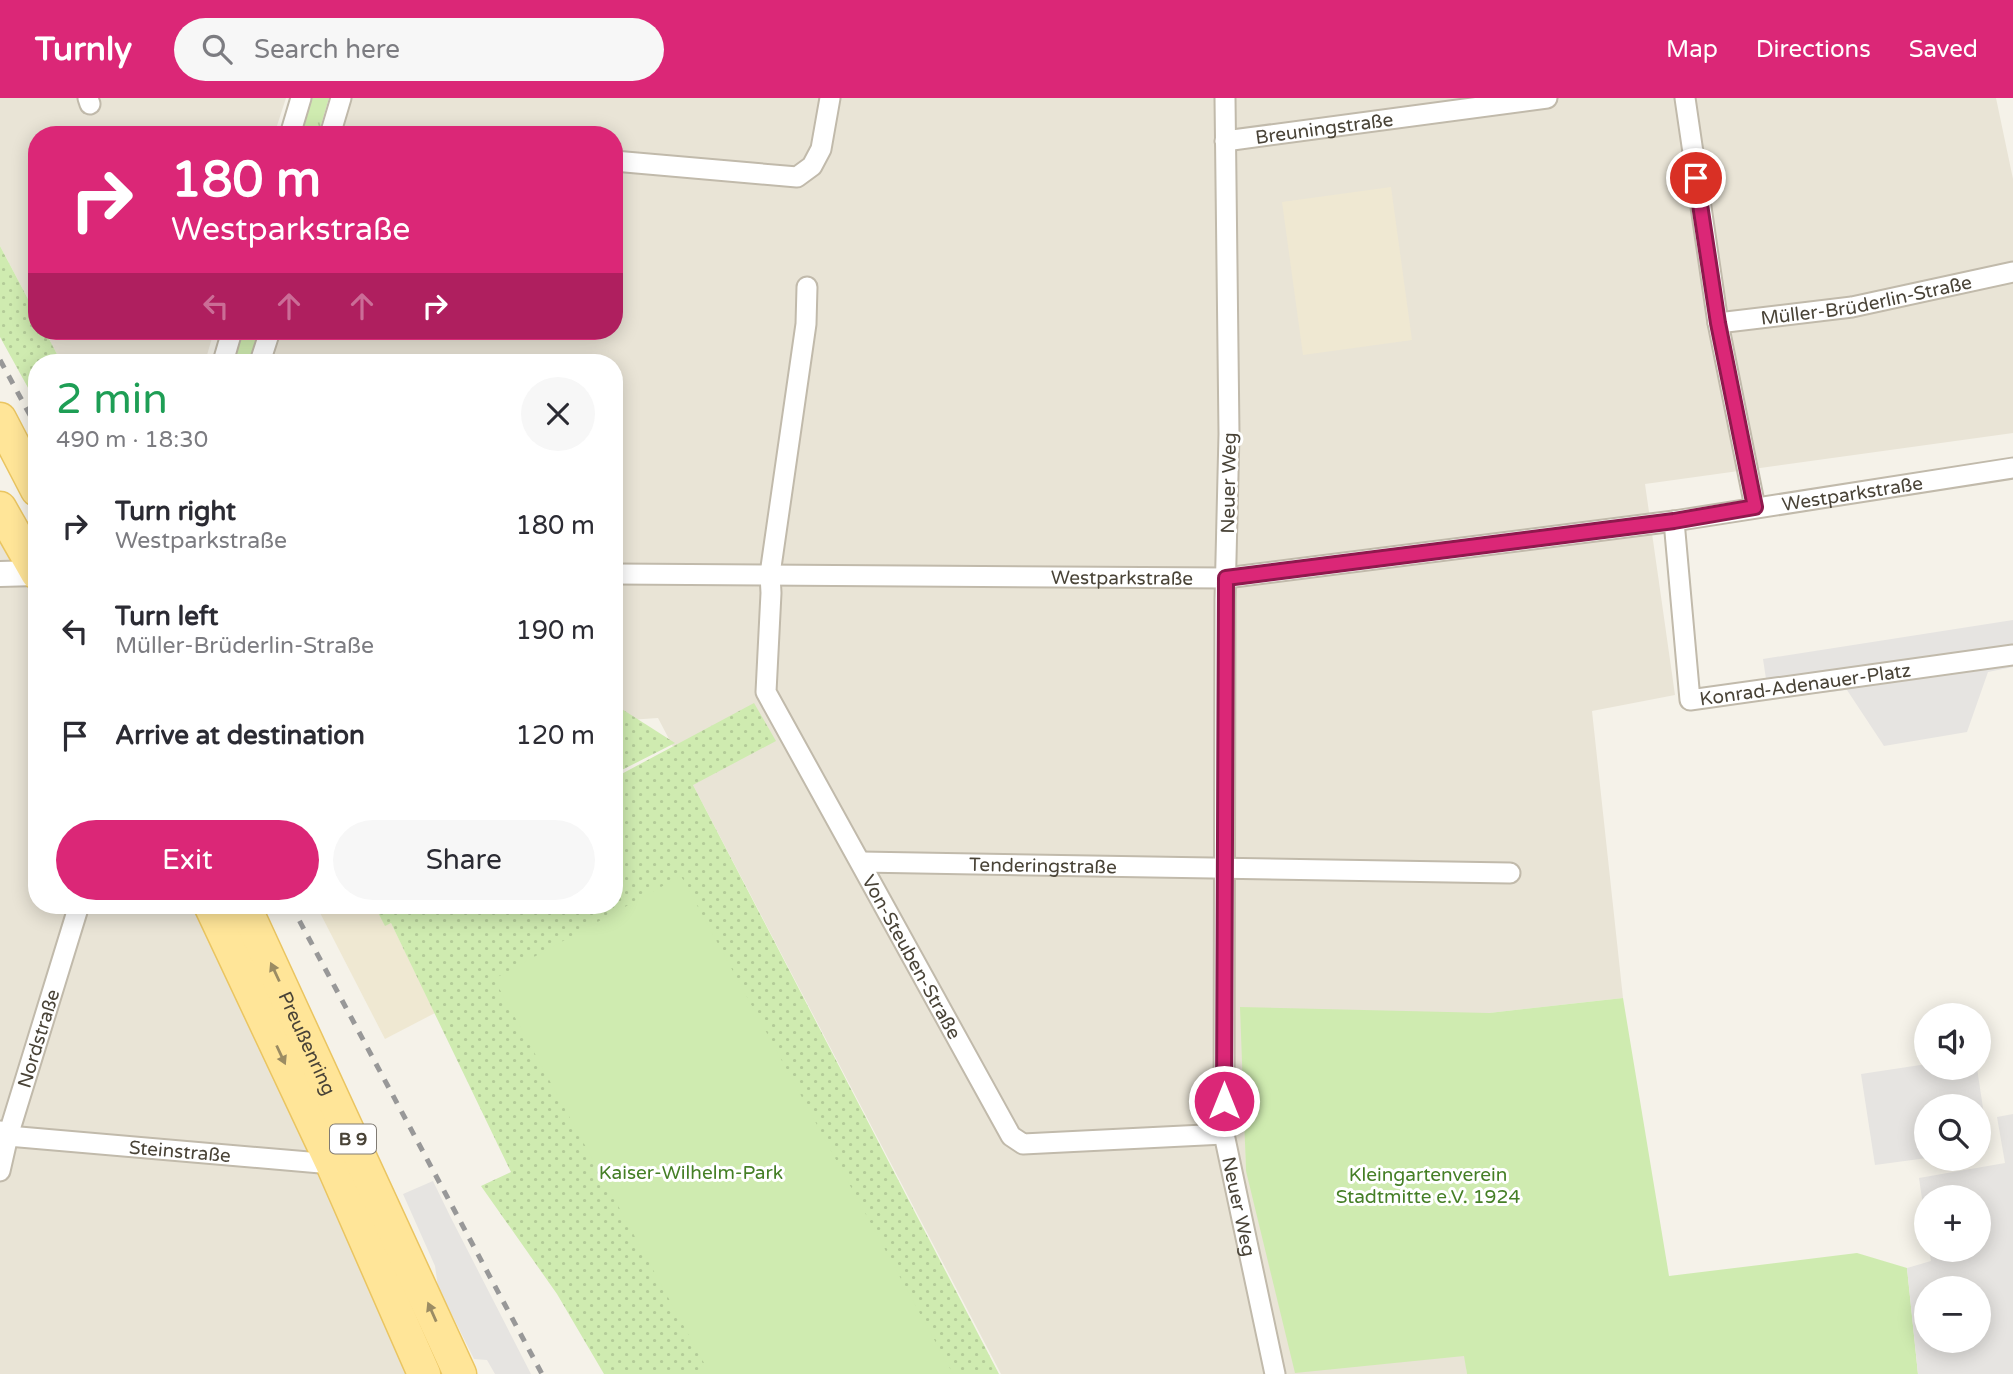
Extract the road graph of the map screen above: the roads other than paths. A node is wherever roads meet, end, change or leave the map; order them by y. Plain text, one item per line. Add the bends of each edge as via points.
1 (301, 98) edge
2 (341, 98) edge
3 (830, 98) edge
4 (1225, 98) edge
5 (1547, 98) edge
6 (1685, 98) edge
7 (293, 126) edge
8 (333, 126) edge
9 (1226, 141) junction
10 (623, 162) edge
11 (2013, 272) edge
12 (807, 287) dead end
13 (1718, 323) junction
14 (0, 419) edge
15 (2013, 468) edge
16 (28, 473) edge
17 (1755, 507) junction
18 (0, 508) edge
19 (1674, 521) junction
20 (28, 557) edge
21 (28, 573) edge
22 (0, 574) edge
23 (623, 574) edge
24 (770, 574) junction
25 (1226, 578) junction
26 (2013, 655) edge
27 (861, 862) junction
28 (1224, 869) junction
29 (1510, 873) dead end
30 (76, 914) edge
31 (215, 914) edge
32 (248, 914) edge
33 (4, 1134) edge
34 (1224, 1134) junction
35 (347, 1161) junction
36 (0, 1171) edge
37 (424, 1374) edge
38 (460, 1374) edge
39 (1275, 1374) edge

1 - 7 street
2 - 8 street
3 - 10 street via 821,149 813,166 797,177
4 - 9 street, Neuer Weg
5 - 9 street, Breuningstraße
6 - 13 street
9 - 25 street, Neuer Weg
11 - 13 street, Müller-Brüderlin-Straße via 1852,307
12 - 24 street via 806,324
13 - 17 street
14 - 16 main road
15 - 17 street, Westparkstraße
17 - 19 street, Westparkstraße
18 - 20 main road
19 - 25 street, Westparkstraße
19 - 26 street, Konrad-Adenauer-Platz via 1690,700
21 - 22 street
23 - 24 street, Westparkstraße
24 - 25 street, Westparkstraße
24 - 27 street, Von-Steuben-Straße via 766,692
25 - 28 street, Neuer Weg
27 - 28 street, Tenderingstraße
27 - 34 street, Von-Steuben-Straße via 1011,1136 1023,1144
28 - 29 street
28 - 34 street, Neuer Weg
30 - 33 street, Nordstraße
31 -> 35 main road, Preußenring / B 9
35 -> 32 main road, Preußenring / B 9
33 - 35 street, Steinstraße
33 - 36 street, Nordstraße
34 - 39 street, Neuer Weg
35 - 37 main road, Preußenring / B 9
38 -> 35 main road, Preußenring / B 9

